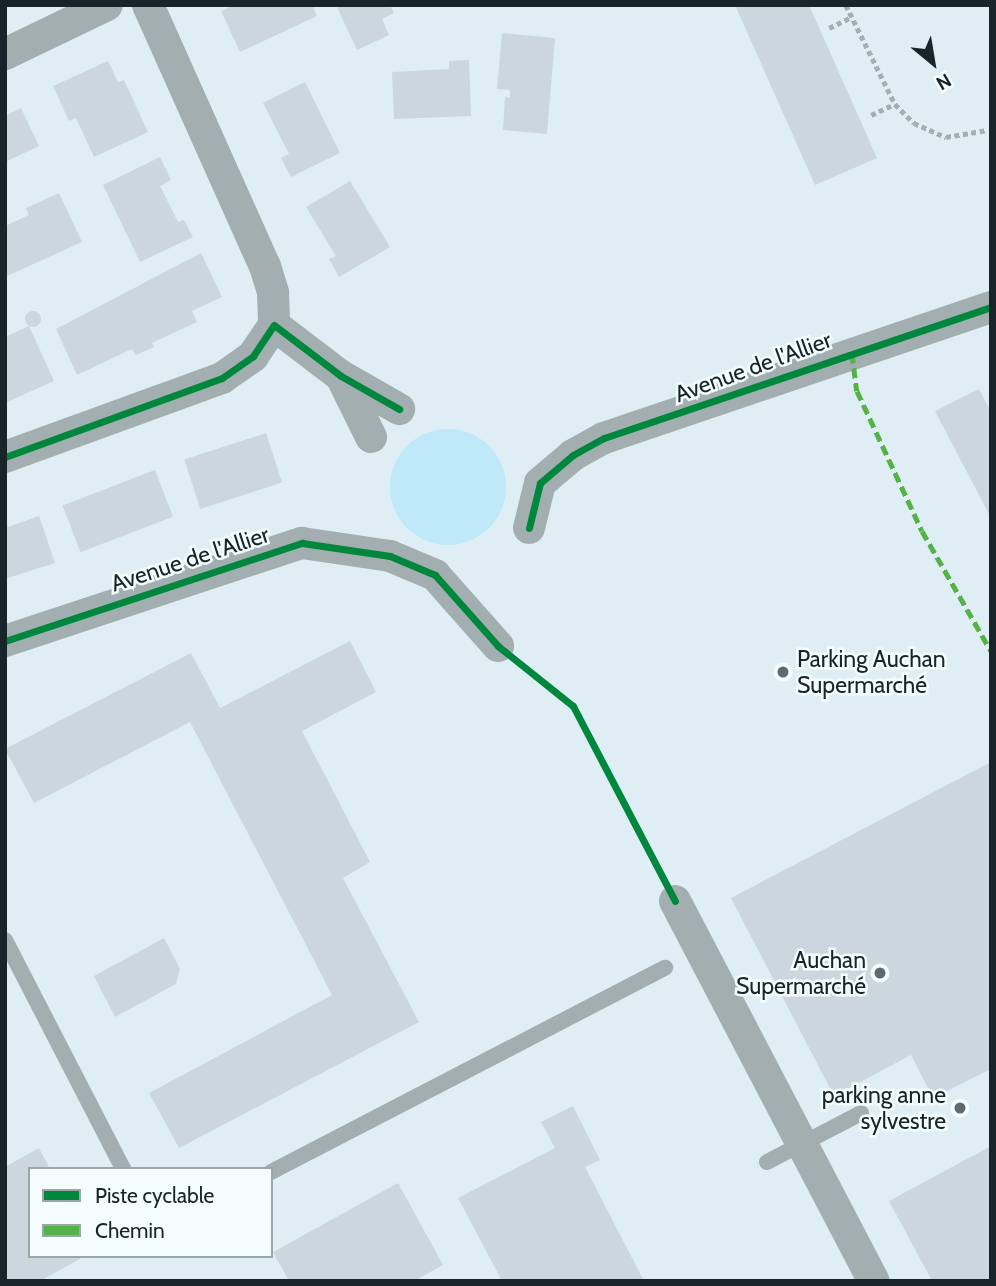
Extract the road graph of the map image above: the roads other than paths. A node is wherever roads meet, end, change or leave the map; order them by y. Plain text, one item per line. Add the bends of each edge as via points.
1 (107, 5) edge
2 (148, 5) edge
3 (5, 54) edge
4 (991, 307) edge
5 (944, 324) junction
6 (274, 325) junction
7 (991, 331) edge
8 (341, 376) junction
9 (399, 409) dead end
10 (370, 437) dead end
11 (5, 457) edge
12 (529, 528) dead end
13 (5, 641) edge
14 (498, 646) dead end
15 (675, 901) dead end
16 (5, 940) edge
17 (665, 968) dead end
18 (861, 1113) dead end
19 (802, 1143) junction
20 (767, 1162) dead end
21 (122, 1167) edge
22 (273, 1171) edge
23 (874, 1281) edge

1 - 3 street
2 - 6 street via 265,266 273,293
4 - 5 street, Avenue de l'Allier
5 - 7 street, Avenue de l'Allier
5 - 12 street, Avenue de l'Allier via 604,438 573,455 540,483
6 - 8 street
6 - 11 street via 253,356 222,378
8 - 9 street
8 - 10 street
13 - 14 street, Avenue de l'Allier via 302,543 390,556 435,575
15 - 19 street
16 - 21 lane
17 - 22 lane
18 - 19 lane
19 - 20 lane
19 - 23 street

